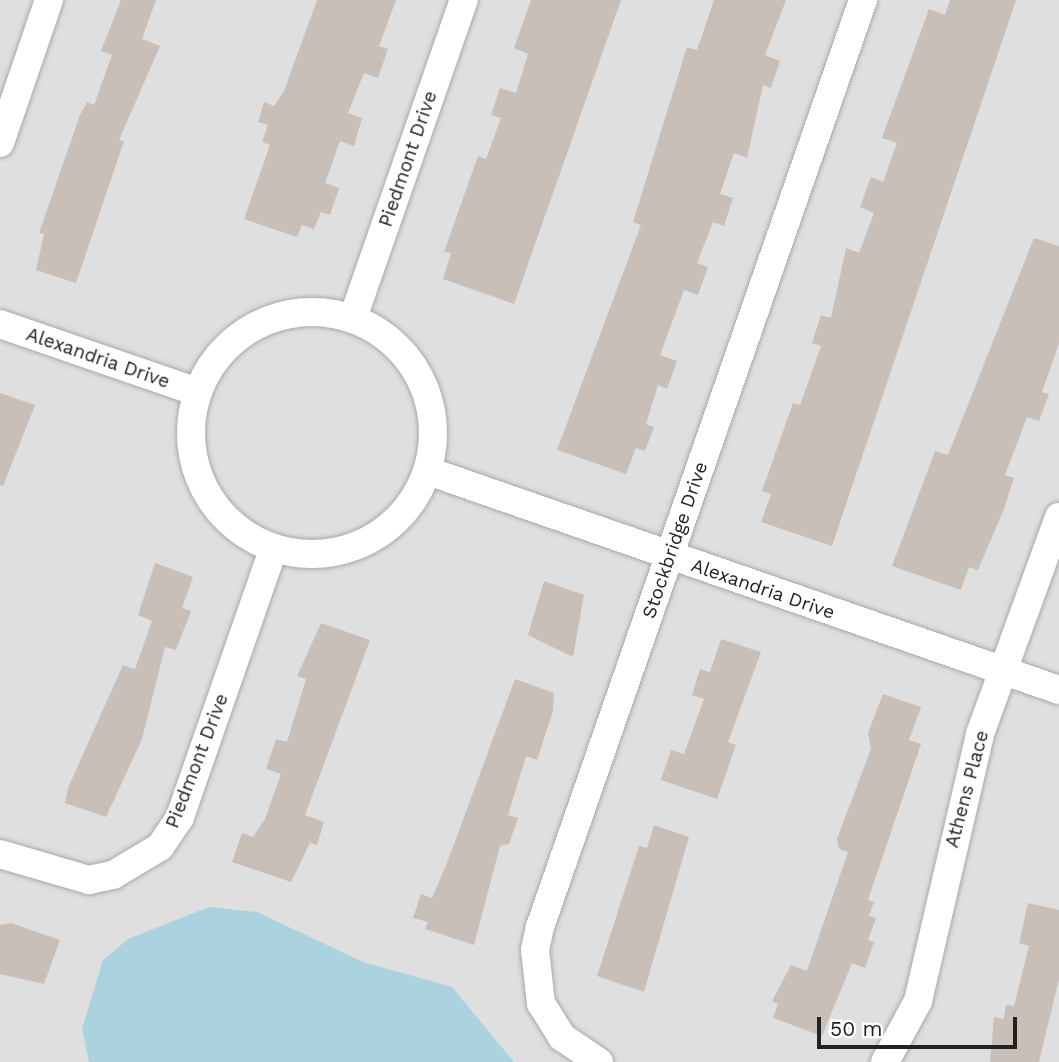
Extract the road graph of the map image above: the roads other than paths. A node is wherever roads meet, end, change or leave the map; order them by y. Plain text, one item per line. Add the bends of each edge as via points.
1 (49, 0) edge
2 (464, 0) edge
3 (863, 0) edge
4 (0, 143) edge
5 (353, 318) junction
6 (0, 324) edge
7 (197, 393) junction
8 (428, 471) junction
9 (1059, 517) edge
10 (273, 550) junction
11 (668, 557) junction
12 (1000, 670) junction
13 (1059, 690) edge
14 (0, 854) edge
15 (599, 1062) edge
16 (885, 1062) edge

1 - 4 street
2 - 5 street, Piedmont Drive
3 - 11 street, Stockbridge Drive
5 - 7 street via 323,312 268,320 226,347
5 - 8 street via 393,341 428,393 434,418
6 - 7 street, Alexandria Drive
7 - 10 street via 190,440 197,474 228,521
8 - 10 street via 412,502 368,540 323,553
8 - 11 street, Alexandria Drive
9 - 12 street, Athens Place
10 - 14 street, Piedmont Drive via 180,817 160,848 113,875 89,880
11 - 12 street, Alexandria Drive
11 - 15 street, Stockbridge Drive via 535,950 536,985 550,1023
12 - 13 street, Alexandria Drive
12 - 16 street, Athens Place via 950,851 918,1001

